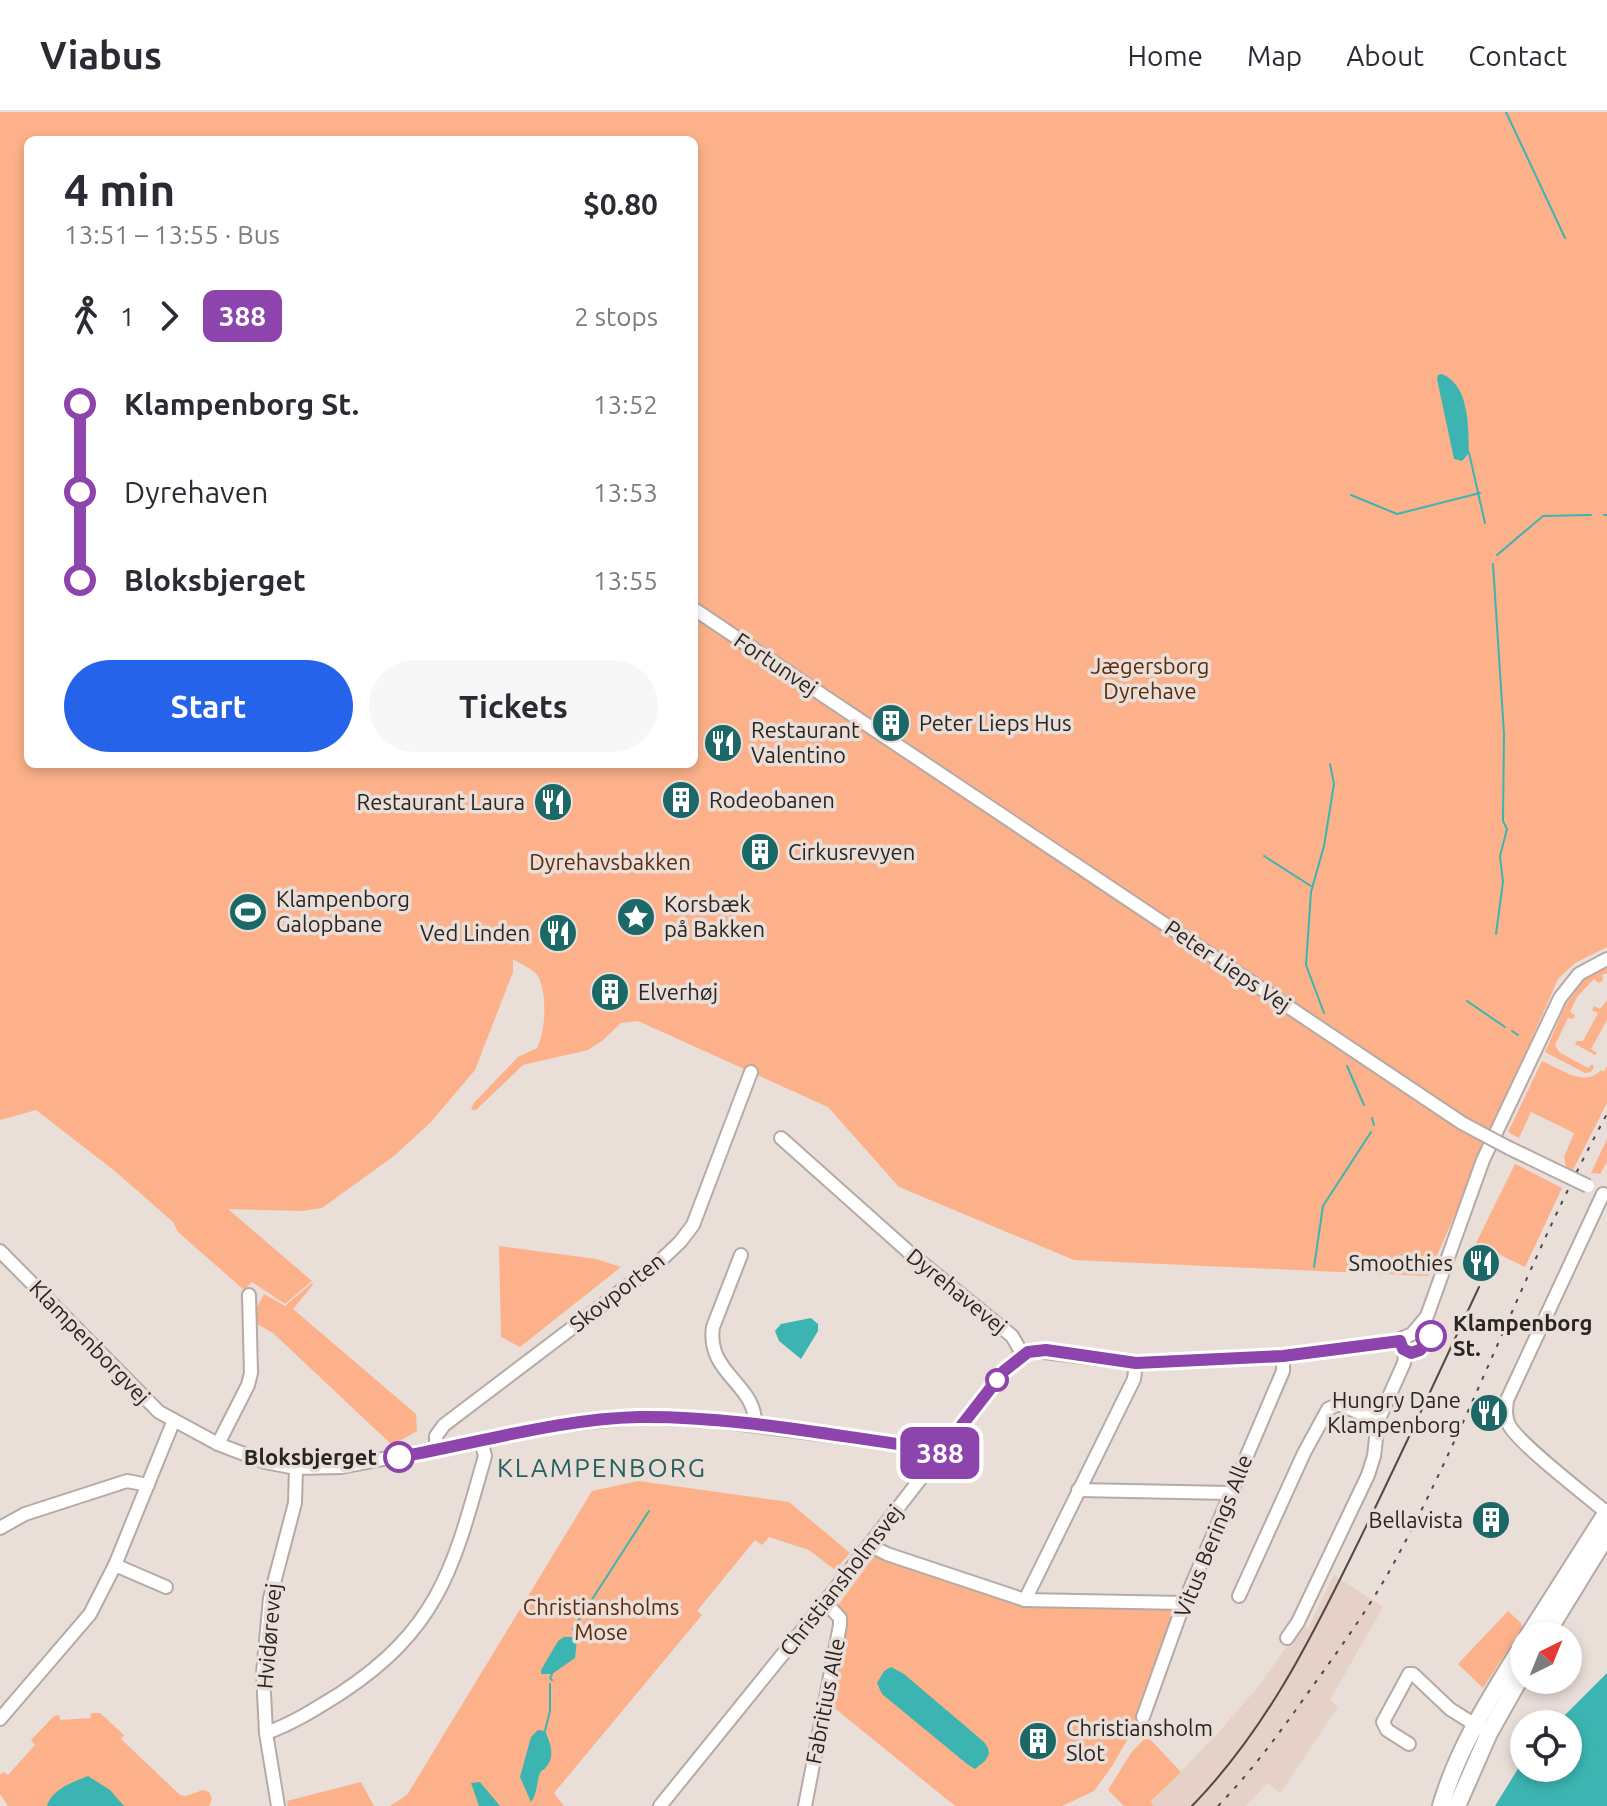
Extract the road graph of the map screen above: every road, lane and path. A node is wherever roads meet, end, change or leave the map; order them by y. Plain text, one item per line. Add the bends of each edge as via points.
1 (698, 612) edge
2 (859, 720) joint
3 (1607, 959) edge
4 (751, 1072) dead end
5 (781, 1138) dead end
6 (1605, 1195) edge
7 (0, 1251) edge
8 (741, 1255) dead end
9 (249, 1295) dead end
10 (1400, 1341) junction
11 (1023, 1355) junction
12 (1283, 1356) junction
13 (1136, 1363) junction
14 (174, 1420) junction
15 (1378, 1421) junction
16 (755, 1425) junction
17 (481, 1440) junction
18 (218, 1444) junction
19 (436, 1450) junction
20 (934, 1461) junction
21 (296, 1468) junction
22 (148, 1485) junction
23 (1078, 1490) junction
24 (1230, 1493) junction
25 (1607, 1512) edge
26 (0, 1528) edge
27 (1607, 1535) edge
28 (869, 1545) junction
29 (115, 1565) junction
30 (166, 1587) dead end
31 (1239, 1596) dead end
32 (1025, 1600) junction
33 (825, 1602) junction
34 (1184, 1603) junction
35 (1537, 1622) edge
36 (1554, 1622) edge
37 (1287, 1638) dead end
38 (1510, 1672) edge
39 (1510, 1690) edge
40 (1143, 1717) dead end
41 (0, 1719) edge
42 (1482, 1729) junction
43 (266, 1733) junction
44 (1409, 1744) dead end
45 (278, 1806) edge
46 (660, 1806) edge
47 (805, 1806) edge
48 (1441, 1806) edge
49 (1457, 1806) edge

1 - 2 street, Fortunvej
2 - 6 street, Peter Lieps Vej, bridge via 1462,1123
3 - 10 street via 1579,974 1560,998 1483,1160 1427,1316
4 - 19 street, Skovporten via 693,1225 680,1242 444,1425 436,1436
5 - 11 street, Dyrehavevej via 1012,1336
6 - 25 street via 1506,1408 1518,1437
7 - 14 street, Klampenborgvej via 150,1404
8 - 16 street via 711,1339 718,1361 756,1410
9 - 18 street via 251,1373
10 - 12 street, Dyrehavevej
10 - 15 street via 1404,1363
11 - 13 street, Dyrehavevej via 1046,1350
11 - 20 street, Christiansholmsvej via 1004,1371
12 - 13 street, Dyrehavevej
12 - 24 street, Vitus Berings Alle via 1283,1371
13 - 23 street via 1134,1379
14 - 18 street, Klampenborgvej
14 - 22 street
15 - 31 street via 1339,1404 1328,1409
15 - 37 street via 1368,1475
16 - 17 street, Klampenborgvej via 638,1417
16 - 20 street, Klampenborgvej via 905,1445
17 - 19 street, Klampenborgvej
17 - 43 street via 485,1456 457,1553 416,1628 367,1675
18 - 21 street, Klampenborgvej
19 - 21 street, Klampenborgvej via 341,1467
20 - 28 street, Christiansholmsvej
21 - 43 street, Hvidørevej via 295,1503 276,1567 265,1635
22 - 26 street via 127,1481 25,1514
22 - 29 street
23 - 24 street
23 - 32 street
24 - 34 street, Vitus Berings Alle
25 - 35 main road
27 - 36 main road
28 - 32 street
28 - 33 street, Christiansholmsvej
29 - 30 street
29 - 41 street via 90,1614
32 - 34 street
33 - 46 street, Christiansholmsvej
33 - 47 street, Fabritius Alle via 840,1625
34 - 40 street, Vitus Berings Alle
38 - 42 main road
39 - 42 main road
42 - 44 street via 1409,1674 1383,1722
42 - 48 main road via 1459,1756
42 - 49 main road
43 - 45 street, Hvidørevej

